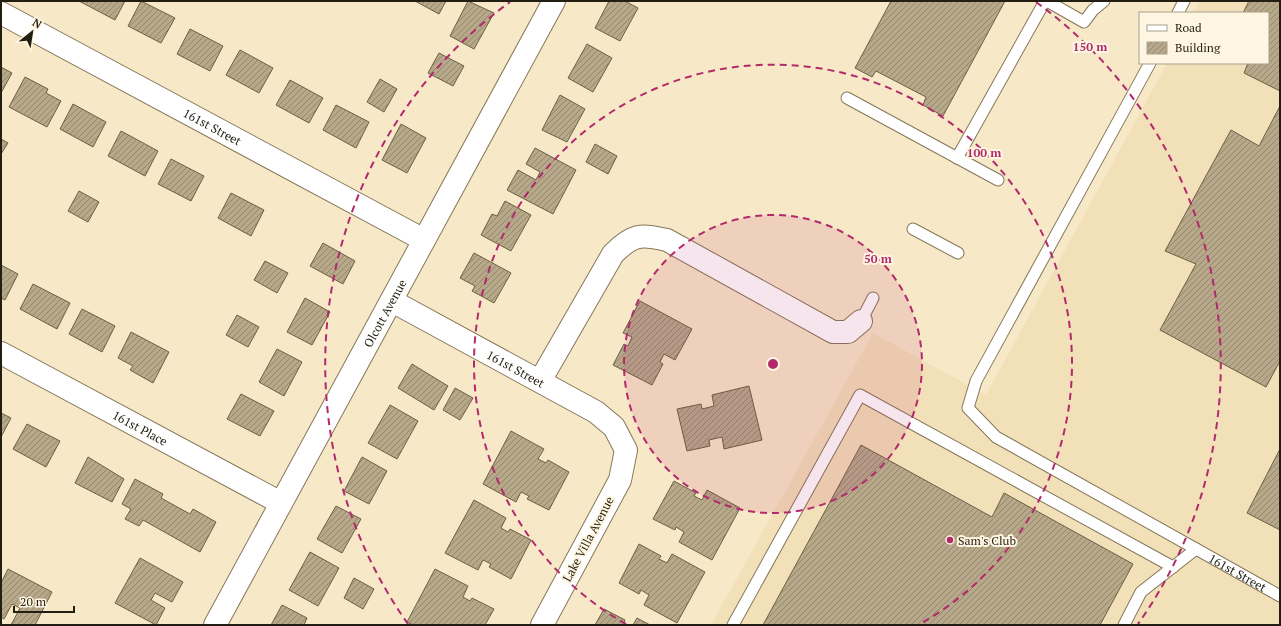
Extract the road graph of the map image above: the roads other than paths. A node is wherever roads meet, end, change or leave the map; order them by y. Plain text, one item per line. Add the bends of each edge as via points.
1 (554, 1) edge
2 (1046, 1) edge
3 (1104, 1) edge
4 (1184, 1) edge
5 (1178, 12) edge
6 (1, 13) edge
7 (1149, 64) edge
8 (847, 98) dead end
9 (957, 158) junction
10 (998, 180) dead end
11 (913, 229) dead end
12 (424, 240) junction
13 (958, 253) dead end
14 (874, 298) dead end
15 (392, 301) junction
16 (861, 322) joint
17 (1, 353) edge
18 (540, 382) junction
19 (626, 450) joint
20 (281, 503) junction
21 (1196, 549) junction
22 (1174, 567) junction
23 (1280, 596) edge
24 (215, 625) edge
25 (542, 625) edge
26 (733, 625) edge
27 (1124, 625) edge

1 - 12 street, Olcott Avenue
2 - 3 lane via 1084,22
2 - 9 lane
4 - 5 lane
6 - 12 street, 161st Street
7 - 21 lane, 161st Street via 976,381 968,408 996,437
8 - 9 lane
9 - 10 lane
11 - 13 lane
12 - 15 street, Olcott Avenue
14 - 16 lane
15 - 18 street, 161st Street
15 - 20 street, Olcott Avenue
16 - 18 street via 848,332 833,332 667,240 646,236 626,241 613,254
17 - 20 street, 161st Place
18 - 19 street, 161st Street via 596,412 614,427
19 - 25 street, Lake Villa Avenue via 620,480
20 - 24 street, Olcott Avenue
21 - 22 lane
21 - 23 lane, 161st Street
22 - 26 lane via 860,395
22 - 27 lane via 1141,592

